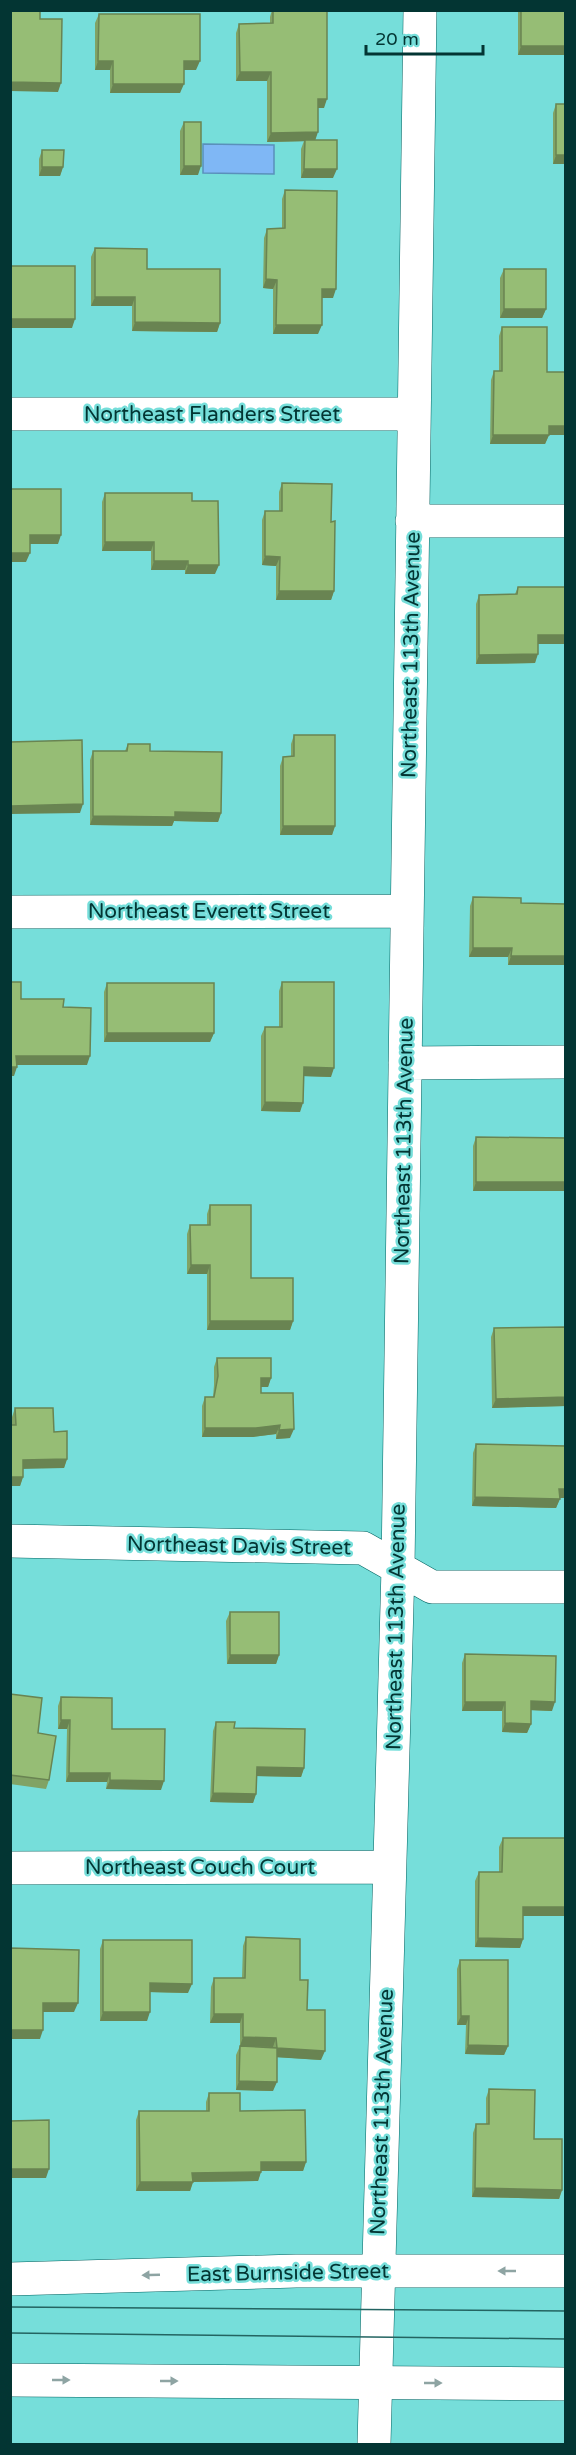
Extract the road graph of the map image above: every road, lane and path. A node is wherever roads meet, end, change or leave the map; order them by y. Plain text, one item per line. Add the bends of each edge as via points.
1 (420, 10) edge
2 (10, 414) edge
3 (414, 414) junction
4 (412, 521) junction
5 (566, 521) edge
6 (407, 911) junction
7 (10, 912) edge
8 (566, 1062) edge
9 (405, 1063) junction
10 (10, 1541) edge
11 (398, 1568) junction
12 (566, 1587) edge
13 (390, 1867) junction
14 (10, 1868) edge
15 (378, 2271) junction
16 (566, 2271) edge
17 (10, 2279) edge
18 (10, 2380) edge
19 (375, 2382) junction
20 (566, 2384) edge
21 (374, 2445) edge

1 - 3 street, Northeast 113th Avenue
2 - 3 street, Northeast Flanders Street
3 - 4 street, Northeast 113th Avenue
4 - 5 street
4 - 6 street, Northeast 113th Avenue
6 - 7 street, Northeast Everett Street
6 - 9 street, Northeast 113th Avenue
8 - 9 street
9 - 11 street, Northeast 113th Avenue
10 - 11 street, Northeast Davis Street via 363,1548
11 - 12 street, Northeast Davis Street via 432,1587
11 - 13 street, Northeast 113th Avenue
13 - 14 street, Northeast Couch Court
13 - 15 street, Northeast 113th Avenue
16 -> 15 street, East Burnside Street
15 -> 17 street, East Burnside Street
15 - 19 street, Northeast 113th Avenue
18 -> 19 street
19 -> 20 street
19 - 21 street, Northeast 113th Avenue

